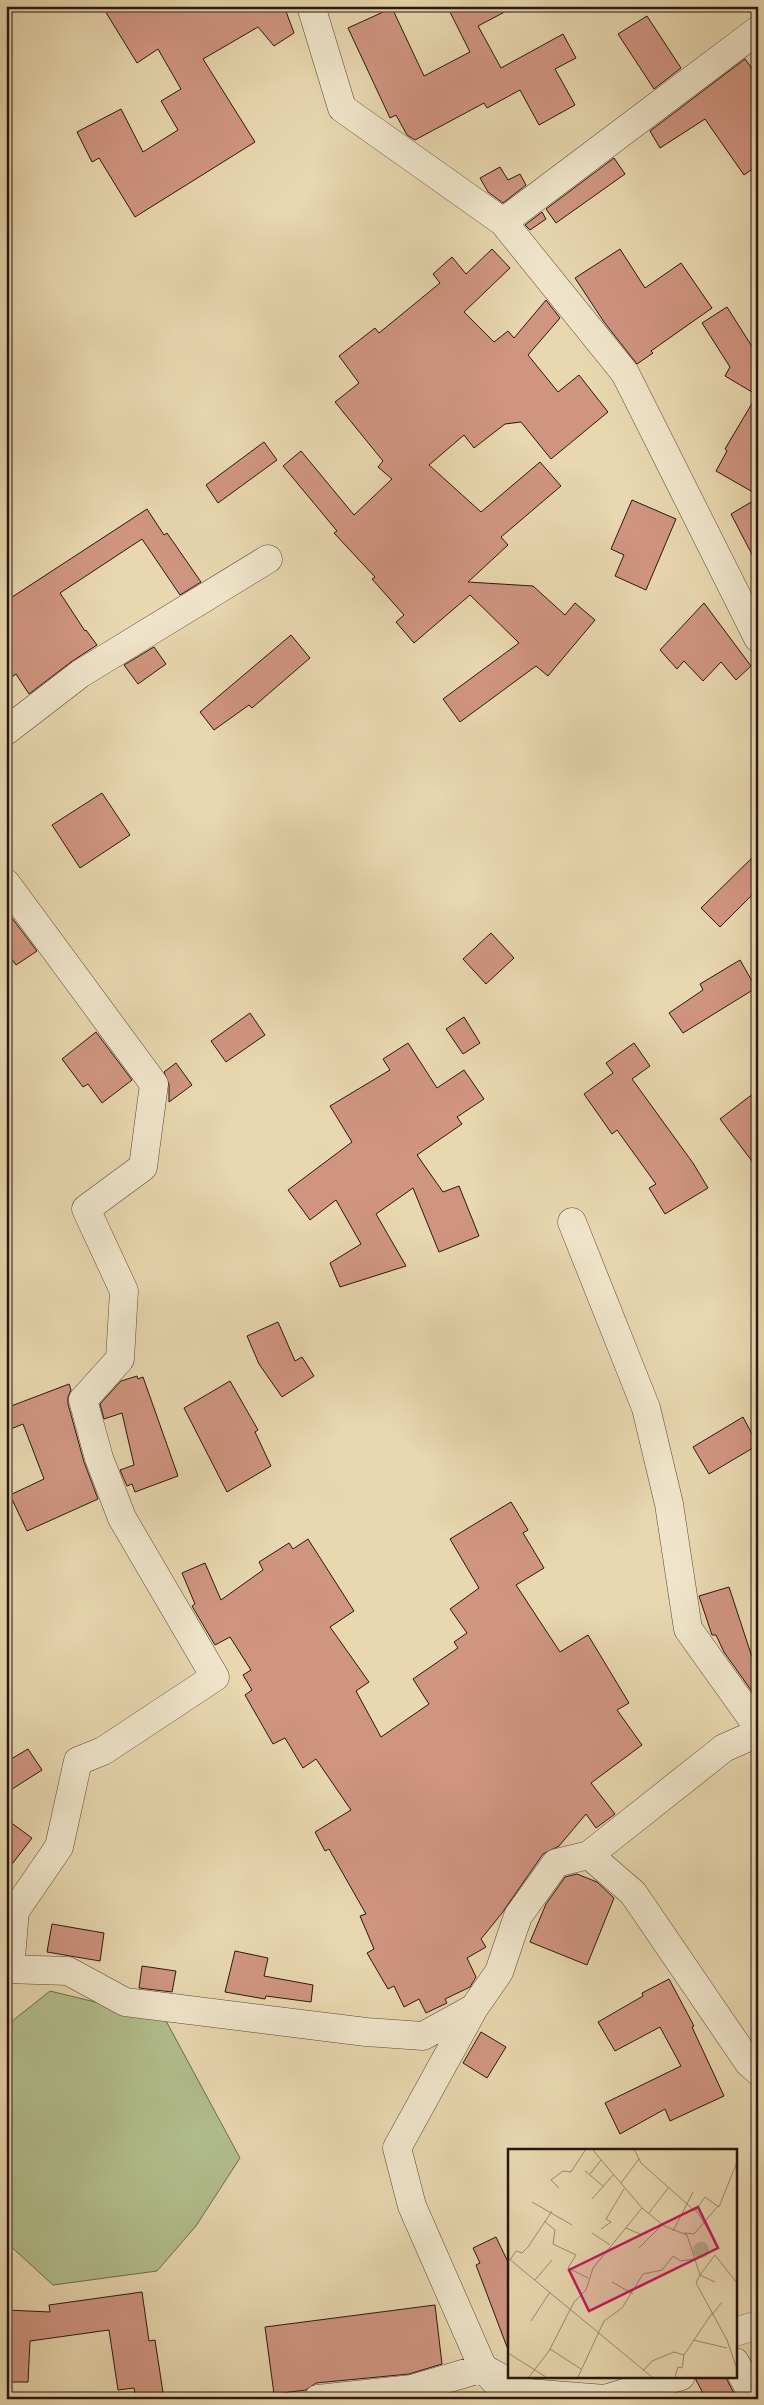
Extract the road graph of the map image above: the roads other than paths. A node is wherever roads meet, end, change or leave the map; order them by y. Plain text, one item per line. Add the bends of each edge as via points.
1 (312, 6) edge
2 (758, 30) edge
3 (503, 222) junction
4 (268, 559) dead end
5 (758, 638) edge
6 (6, 731) edge
7 (6, 883) edge
8 (572, 1222) dead end
9 (758, 1727) edge
10 (758, 1733) edge
11 (589, 1855) junction
12 (8, 1969) edge
13 (474, 2008) junction
14 (758, 2071) edge
15 (758, 2325) edge
16 (736, 2332) edge
17 (736, 2364) edge
18 (484, 2368) junction
19 (674, 2378) edge
20 (318, 2399) edge
21 (511, 2399) edge
22 (755, 2399) edge

1 - 3 street via 342,108
2 - 3 street
3 - 5 street via 625,373
4 - 6 street via 80,674
7 - 12 street via 154,1084 143,1166 86,1209 124,1291 120,1359 83,1400 99,1458 122,1518 215,1677 103,1751 78,1760 60,1847 15,1911
8 - 9 street via 646,1408 668,1504 688,1629
10 - 11 street via 724,1748
11 - 13 street via 556,1863 518,1916 499,1972
11 - 14 street via 633,1892 749,2063
12 - 13 street via 68,1971 125,2002 366,2032 423,2036
13 - 18 street via 397,2148 412,2206
15 - 16 street
17 - 22 street
18 - 19 street via 528,2393 604,2399
18 - 20 street via 412,2389
18 - 21 street

